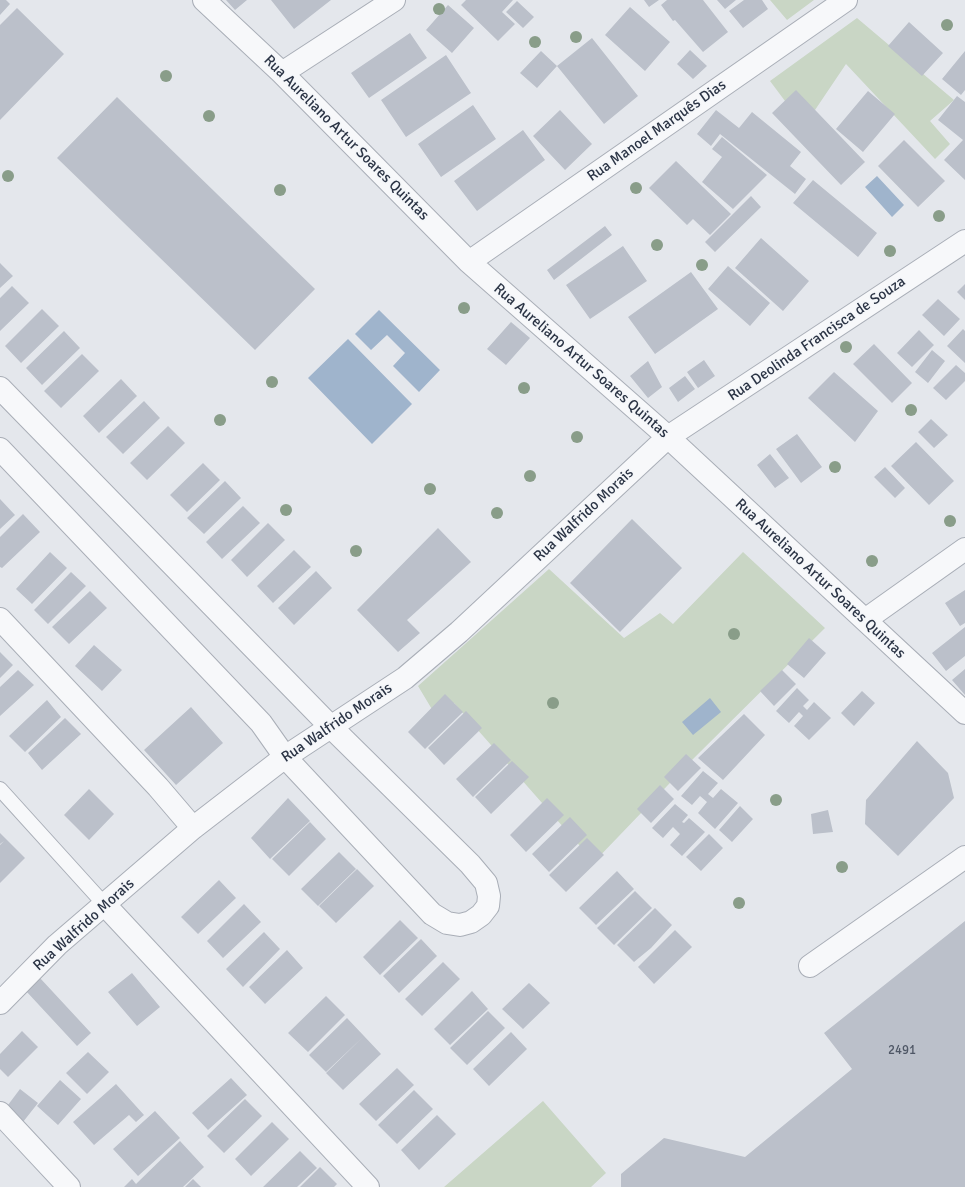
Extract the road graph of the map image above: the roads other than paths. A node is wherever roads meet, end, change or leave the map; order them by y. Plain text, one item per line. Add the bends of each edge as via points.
1 (204, 0) edge
2 (394, 0) edge
3 (846, 0) edge
4 (282, 73) junction
5 (965, 241) edge
6 (469, 262) junction
7 (0, 388) edge
8 (668, 437) junction
9 (0, 448) edge
10 (965, 549) edge
11 (0, 619) edge
12 (865, 620) junction
13 (965, 713) edge
14 (330, 726) junction
15 (285, 757) junction
16 (0, 789) edge
17 (193, 828) junction
18 (965, 857) edge
19 (105, 905) junction
20 (810, 966) dead end
21 (0, 1003) edge
22 (0, 1113) edge
23 (69, 1187) edge
24 (368, 1187) edge

1 - 4 street, Rua Aureliano Artur Soares Quintas
2 - 4 street
3 - 6 street, Rua Manoel Marquês Dias
4 - 6 street, Rua Aureliano Artur Soares Quintas
5 - 8 street, Rua Deolinda Francisca de Souza
6 - 8 street, Rua Aureliano Artur Soares Quintas
7 - 14 street
8 - 12 street, Rua Aureliano Artur Soares Quintas
8 - 14 street, Rua Walfrido Morais via 459,632 405,678
9 - 15 street via 261,723
10 - 12 street
11 - 17 street via 158,787
12 - 13 street, Rua Aureliano Artur Soares Quintas
14 - 15 street, Rua Walfrido Morais
14 - 15 street via 470,864 486,883 488,906 481,915 471,922 460,925 447,923 432,914
15 - 17 street, Rua Walfrido Morais
16 - 19 lane
17 - 19 street, Rua Walfrido Morais
18 - 20 street
19 - 21 street, Rua Walfrido Morais via 57,945
19 - 24 street
22 - 23 street

